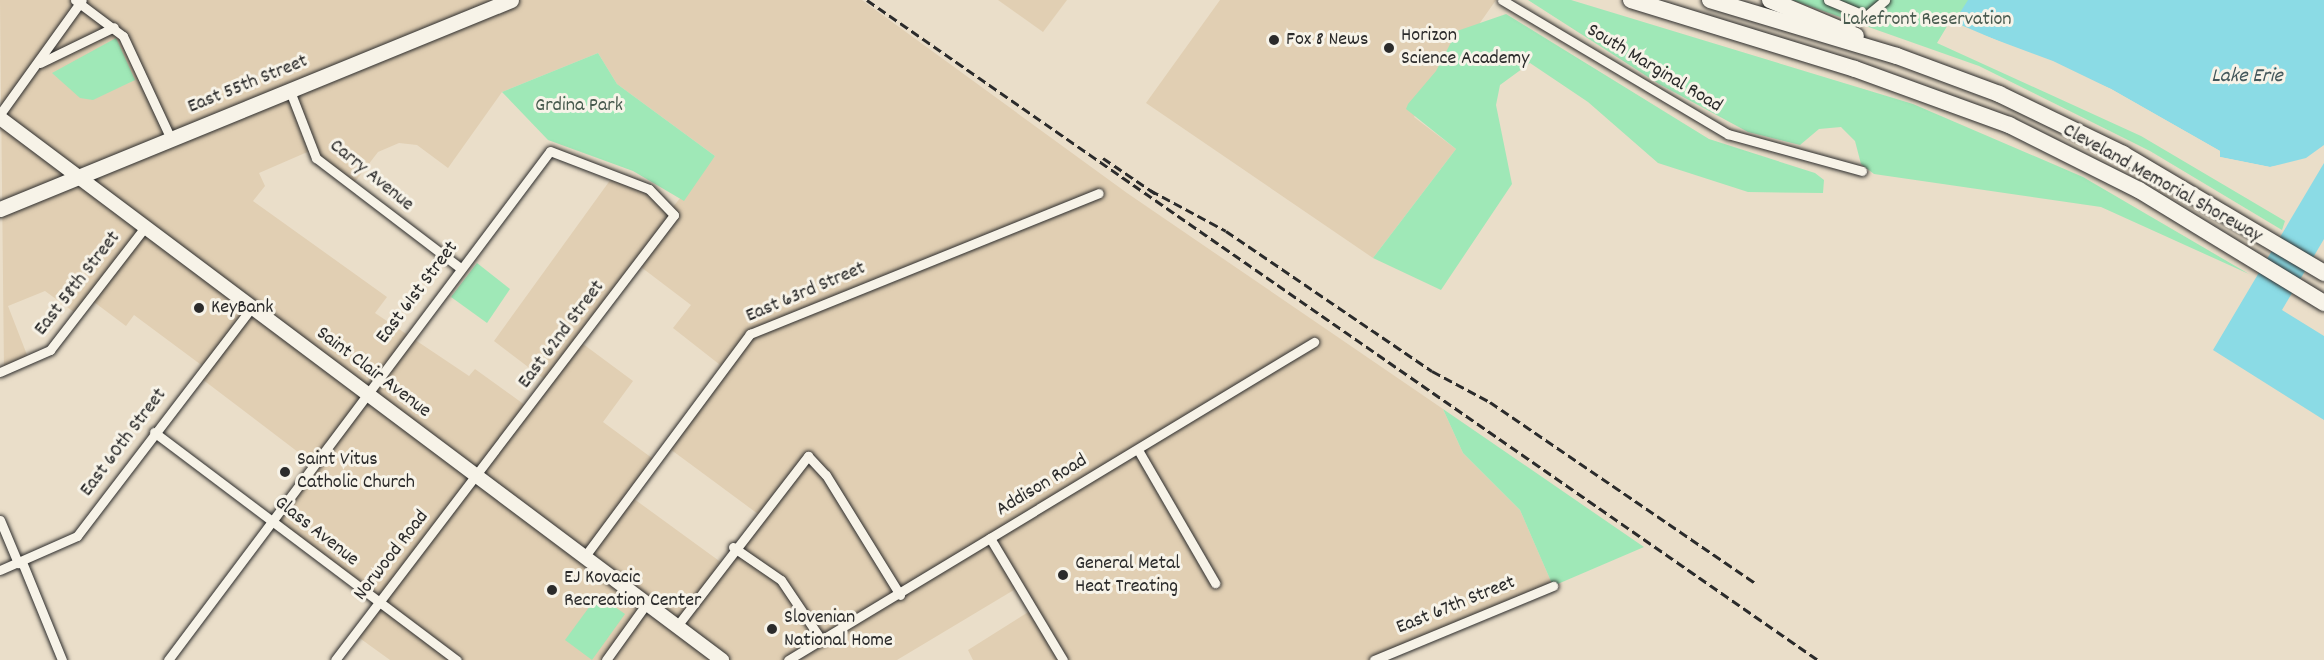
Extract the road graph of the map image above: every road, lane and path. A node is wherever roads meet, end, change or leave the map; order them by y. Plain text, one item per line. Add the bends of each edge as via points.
1 (511, 0) edge
2 (1502, 0) edge
3 (1631, 0) edge
4 (1710, 0) edge
5 (1770, 0) edge
6 (1828, 0) edge
7 (1885, 0) edge
8 (79, 1) edge
9 (114, 27) junction
10 (1897, 56) junction
11 (38, 64) junction
12 (290, 91) junction
13 (0, 116) edge
14 (171, 139) junction
15 (1862, 171) dead end
16 (81, 176) junction
17 (1099, 193) dead end
18 (0, 209) edge
19 (674, 215) joint
20 (146, 226) junction
21 (459, 267) junction
22 (2324, 273) edge
23 (2324, 303) edge
24 (253, 306) junction
25 (1314, 342) dead end
26 (0, 372) edge
27 (367, 393) junction
28 (154, 432) junction
29 (1138, 450) junction
30 (477, 475) junction
31 (0, 520) edge
32 (273, 521) junction
33 (990, 538) junction
34 (733, 547) junction
35 (585, 556) junction
36 (20, 562) junction
37 (0, 570) edge
38 (1215, 583) dead end
39 (1553, 586) dead end
40 (900, 595) junction
41 (378, 603) junction
42 (647, 603) junction
43 (677, 626) junction
44 (822, 641) junction
45 (62, 660) edge
46 (168, 660) edge
47 (335, 660) edge
48 (457, 660) edge
49 (606, 660) edge
50 (722, 660) edge
51 (788, 660) edge
52 (1063, 660) edge
53 (1374, 660) edge

1 - 12 main road, East 55th Street
2 - 15 street, South Marginal Road via 1728,134
3 - 23 highway, Cleveland Memorial Shoreway via 1877,76 2009,125 2139,190
4 - 10 highway, Cleveland Memorial Shoreway
5 - 10 highway
6 - 7 street via 1857,14 1874,13
8 - 9 street
8 - 11 street
9 - 11 street
9 - 14 street via 123,36
10 - 22 highway, Cleveland Memorial Shoreway via 1999,94 2082,134
11 - 13 street
12 - 14 main road, East 55th Street
12 - 21 street, Carry Avenue via 316,158
13 - 16 main road, Saint Clair Avenue
14 - 16 main road, East 55th Street
16 - 18 main road, East 55th Street
16 - 20 main road, Saint Clair Avenue
17 - 35 street, East 63rd Street via 750,334
19 - 21 street, East 61st Street via 668,204 633,180 550,151
19 - 30 street, East 62nd Street
20 - 24 main road, Saint Clair Avenue
20 - 26 street, East 58th Street via 50,350
21 - 27 street, East 61st Street
24 - 27 main road, Saint Clair Avenue
24 - 28 street, East 60th Street
25 - 29 street, Addison Road
27 - 30 main road, Saint Clair Avenue
27 - 32 street, East 61st Street
28 - 32 street, Glass Avenue
28 - 36 street, East 60th Street via 77,536
29 - 33 street, Addison Road
29 - 38 street
30 - 35 main road, Saint Clair Avenue
30 - 41 street, Norwood Road
31 - 36 street
32 - 41 street, Glass Avenue
32 - 46 street, East 61st Street
33 - 40 street, Addison Road
33 - 52 street
34 - 40 street via 799,462 808,456 818,461
34 - 43 street
34 - 44 street via 781,580
35 - 42 main road, Saint Clair Avenue
36 - 37 street, East 60th Street
36 - 45 street
39 - 53 street, East 67th Street
40 - 44 street, Addison Road
41 - 47 street, Norwood Road
41 - 48 street, Glass Avenue
42 - 43 main road, Saint Clair Avenue
42 - 49 street
43 - 50 main road, Saint Clair Avenue
44 - 51 street, Addison Road

